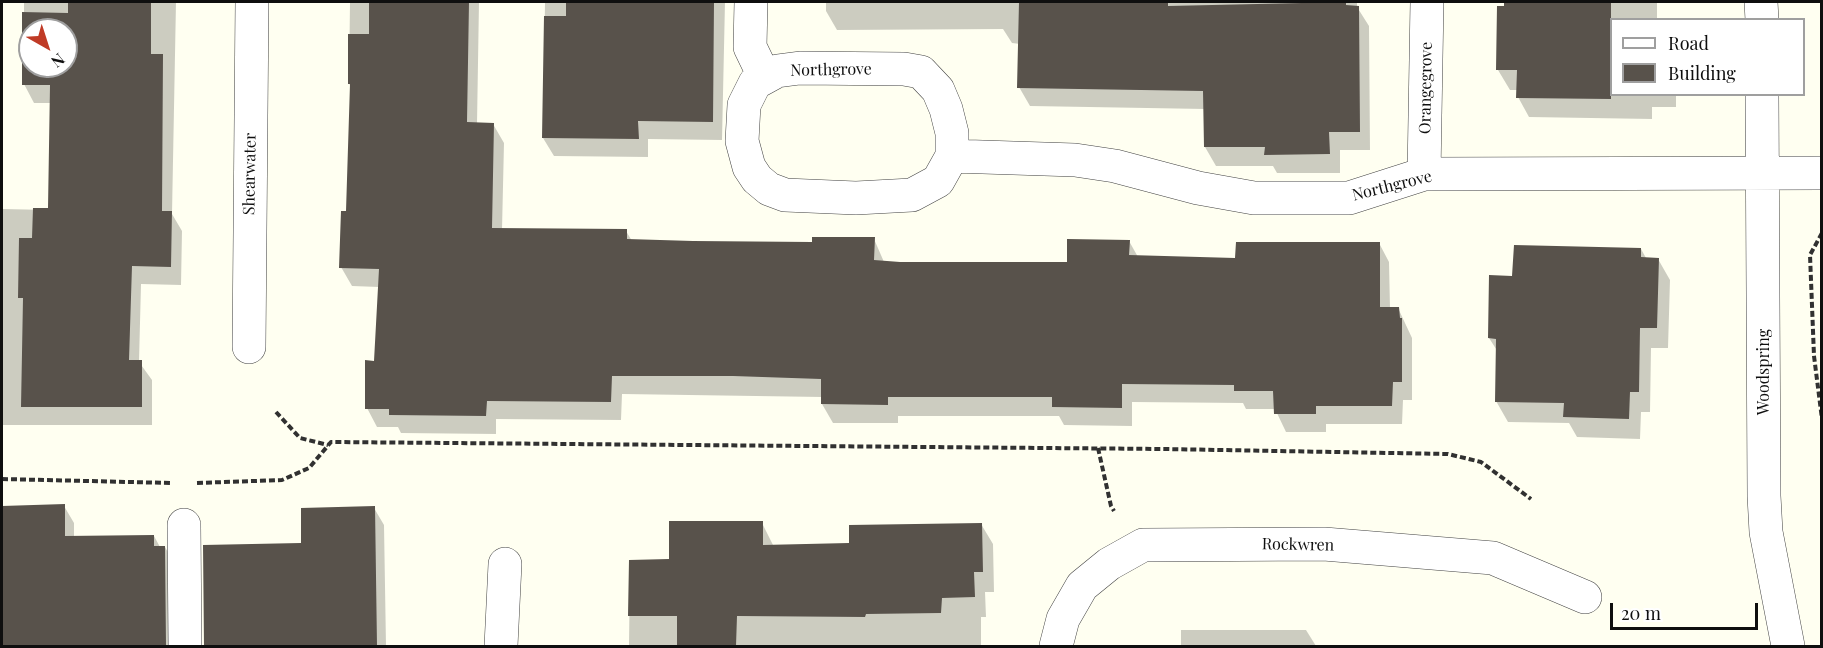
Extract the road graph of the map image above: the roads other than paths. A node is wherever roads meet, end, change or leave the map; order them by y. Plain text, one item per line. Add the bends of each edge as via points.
1 (252, 2) edge
2 (751, 2) edge
3 (1427, 2) edge
4 (1761, 2) edge
5 (1762, 18) edge
6 (764, 76) junction
7 (1762, 96) edge
8 (952, 156) junction
9 (1821, 173) edge
10 (1424, 174) junction
11 (1763, 174) junction
12 (249, 347) dead end
13 (184, 525) dead end
14 (505, 564) dead end
15 (1585, 597) dead end
16 (185, 646) edge
17 (501, 646) edge
18 (1056, 646) edge
19 (1788, 646) edge

1 - 12 street, Shearwater
2 - 6 street via 750,47
3 - 10 street, Orangegrove
4 - 5 street
6 - 8 street, Northgrove via 800,68 921,72 938,90 946,109
6 - 8 street via 755,83 744,105 742,141 749,167 769,189 785,195 856,198 912,195 938,181
7 - 11 street, Woodspring
8 - 10 street, Northgrove via 1115,166 1254,198 1349,198
9 - 11 street, Northgrove
10 - 11 street, Northgrove
11 - 19 street, Woodspring via 1764,496 1766,532
13 - 16 street
14 - 17 street
15 - 18 street, Rockwren via 1493,558 1324,544 1143,545 1109,564 1082,586 1063,619

